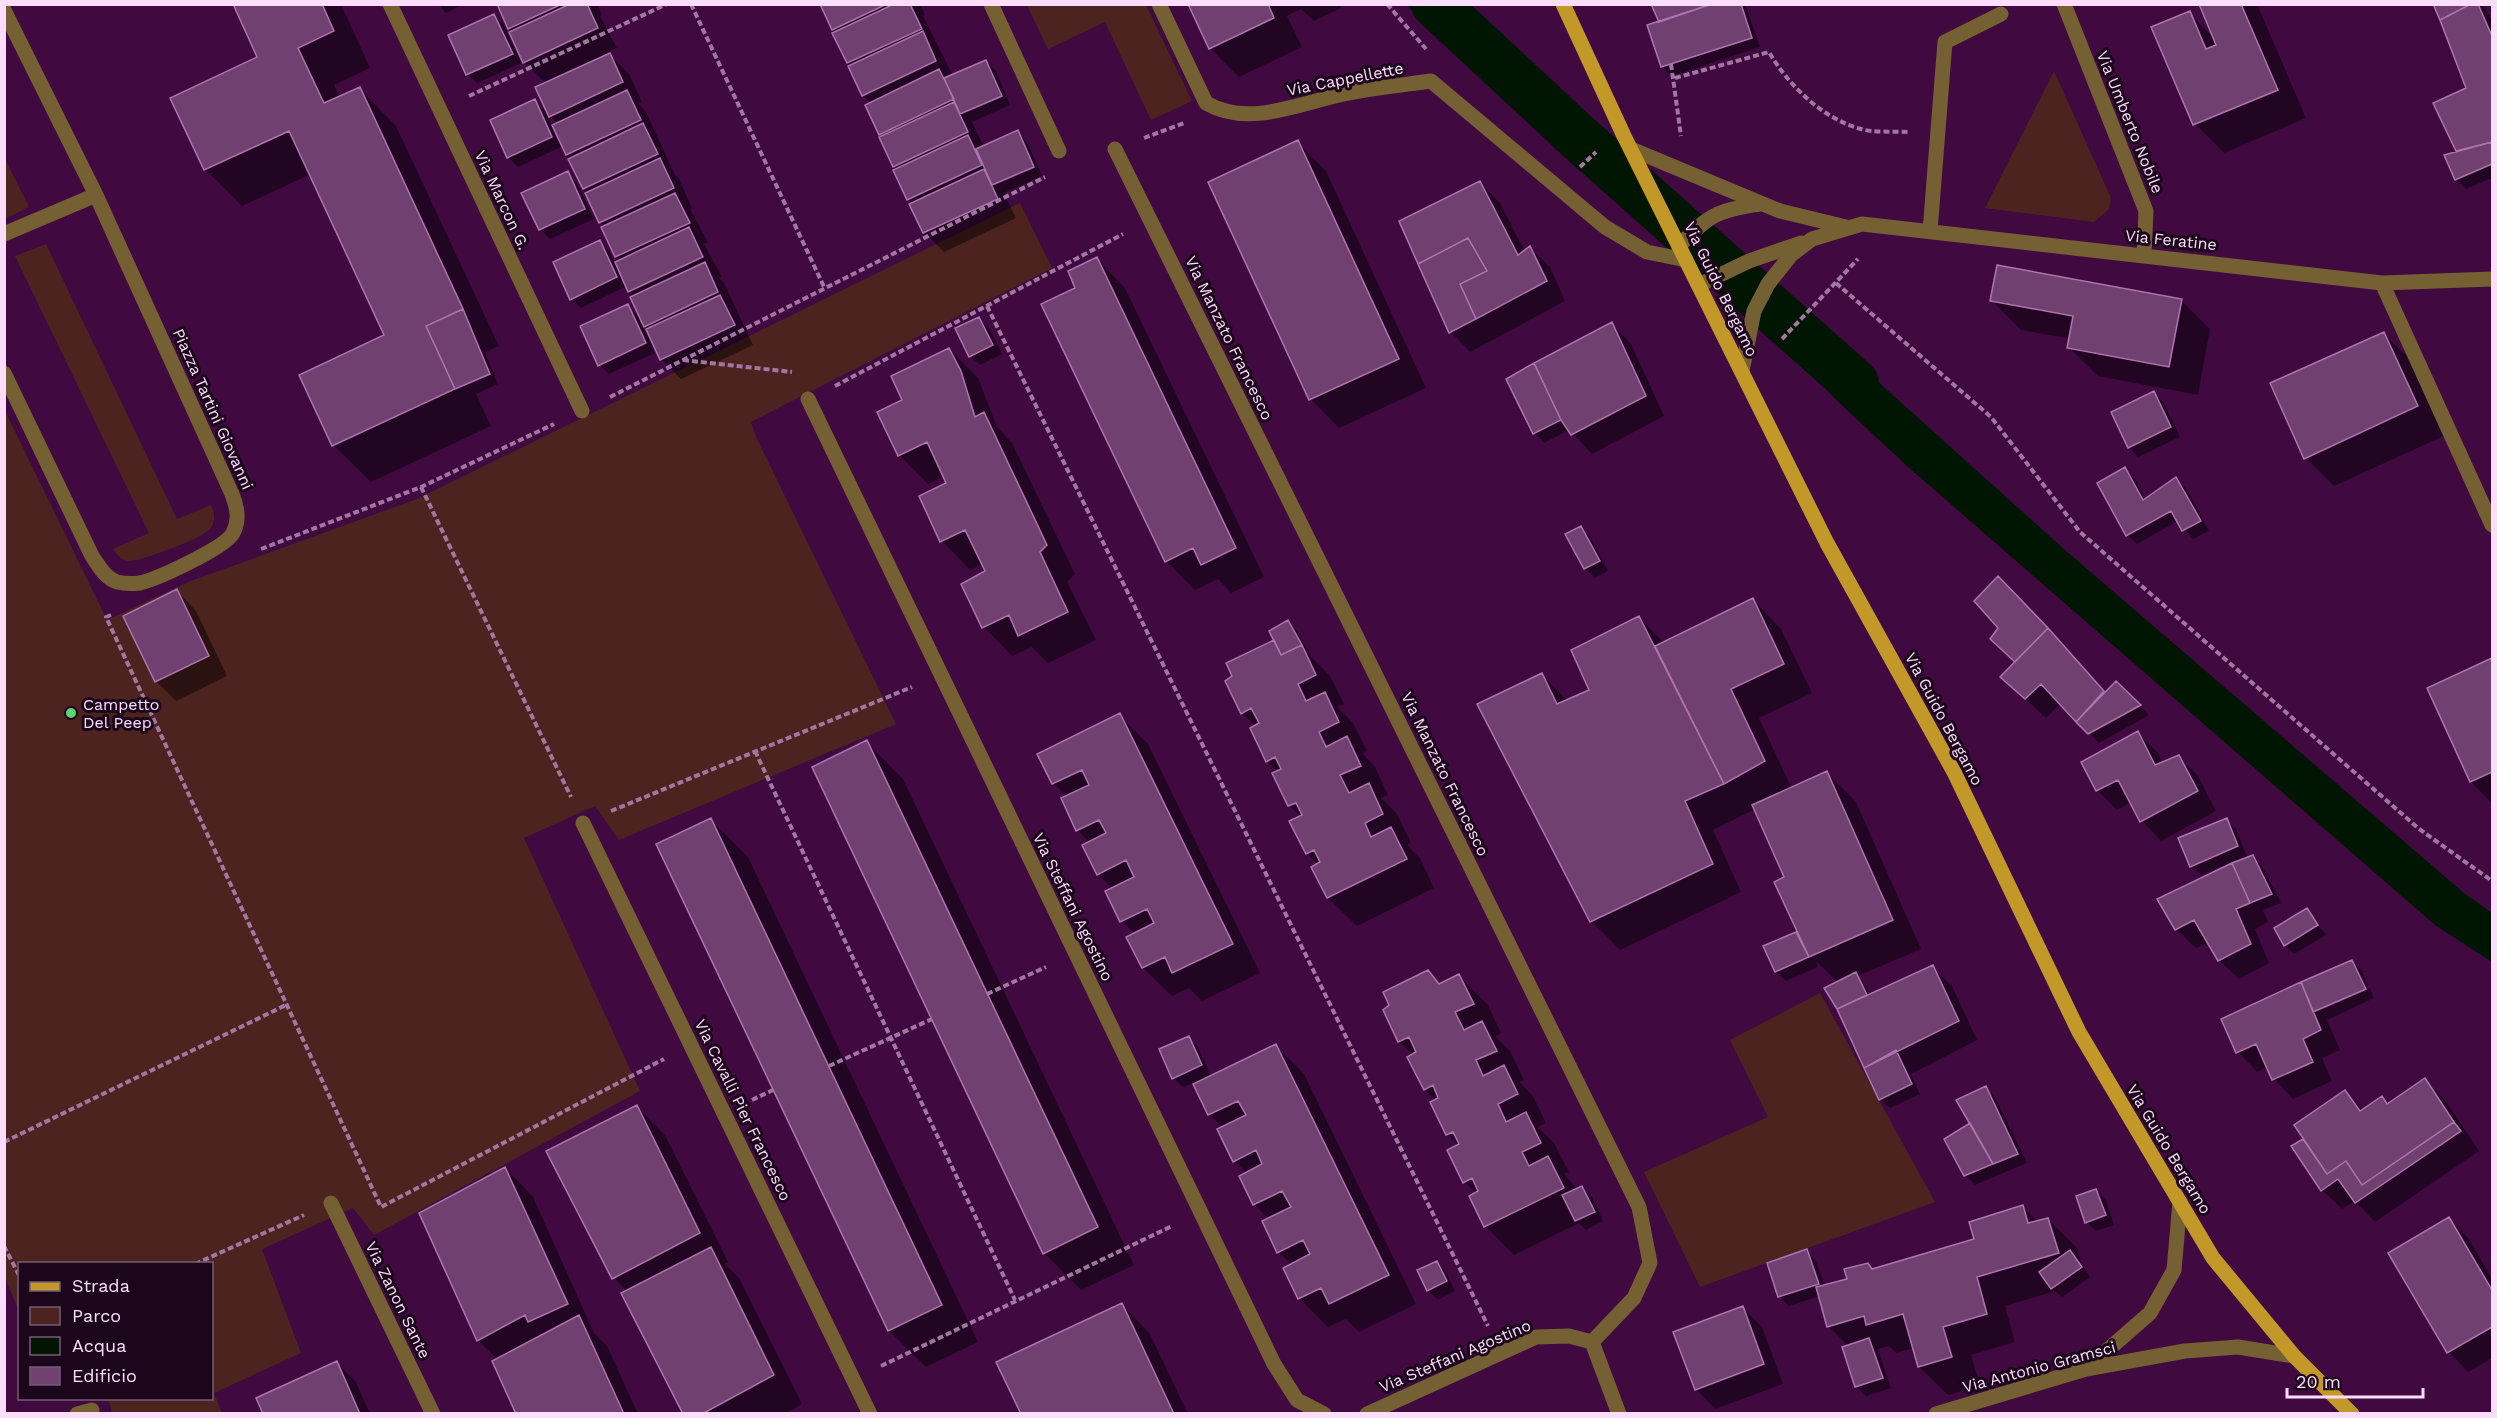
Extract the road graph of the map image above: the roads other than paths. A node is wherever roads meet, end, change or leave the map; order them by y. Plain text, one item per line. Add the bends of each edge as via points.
1 (390, 4) edge
2 (991, 4) edge
3 (1159, 4) edge
4 (1563, 4) edge
5 (2064, 4) edge
6 (4, 10) edge
7 (2001, 14) dead end
8 (1115, 149) road end
9 (1631, 149) junction
10 (1059, 152) dead end
11 (96, 195) junction
12 (1762, 203) junction
13 (1846, 227) junction
14 (1929, 231) junction
15 (4, 234) edge
16 (1812, 239) junction
17 (1679, 246) junction
18 (2144, 255) junction
19 (1686, 261) junction
20 (2493, 279) edge
21 (2382, 283) junction
22 (1699, 285) junction
23 (1742, 372) junction
24 (4, 373) edge
25 (808, 399) road end
26 (582, 411) road end
27 (2493, 525) edge
28 (583, 823) road end
29 (2180, 1202) junction
30 (331, 1203) road end
31 (1592, 1342) junction
32 (2294, 1356) junction
33 (2086, 1369) junction
34 (433, 1413) edge
35 (870, 1413) edge
36 (1324, 1413) edge
37 (1368, 1413) edge
38 (1619, 1413) edge
39 (1936, 1413) edge
40 (2352, 1413) edge

1 - 26 street, Via Marcon G.
2 - 10 street
3 - 19 street, Via Cappellette via 1213,106 1241,114 1271,112 1346,93 1431,81 1605,227 1647,252
4 - 9 main road, Via Guido Bergamo
5 - 18 street, Via Umberto Nobile via 2146,211
6 - 11 street, Piazza Tartini Giovanni
7 - 14 street via 1945,42
8 - 31 street, Via Manzato Francesco via 1640,1207 1650,1263 1634,1298
9 - 12 street
9 - 17 main road, Via Guido Bergamo
11 - 15 street
11 - 24 street, Piazza Tartini Giovanni via 232,494 238,522 232,535 218,546 142,582 115,581 103,573
12 - 13 street
12 - 17 street via 1727,208 1704,219
13 - 14 street, Via Feratine via 1862,224
13 - 16 street
14 - 18 street, Via Feratine
16 - 22 street via 1749,261
16 - 23 street via 1791,255 1768,284 1755,311
17 - 19 main road, Via Guido Bergamo
18 - 21 street, Via Feratine
19 - 22 main road, Via Guido Bergamo
20 - 21 street, Via Feratine
21 - 27 street
22 - 23 main road, Via Guido Bergamo
23 - 29 main road, Via Guido Bergamo via 1827,543 1954,772 2079,1032
25 - 36 street, Via Steffani Agostino via 1274,1364 1297,1400
28 - 35 street, Via Cavalli Pier Francesco
29 - 32 main road, Via Guido Bergamo via 2213,1258
29 - 33 street via 2174,1270 2150,1313
30 - 34 street, Via Zanon Sante
31 - 37 street, Via Steffani Agostino via 1569,1336 1536,1337
31 - 38 street
32 - 33 street, Via Antonio Gramsci via 2238,1347 2185,1351
32 - 40 main road, Via Guido Bergamo
33 - 39 street, Via Antonio Gramsci

